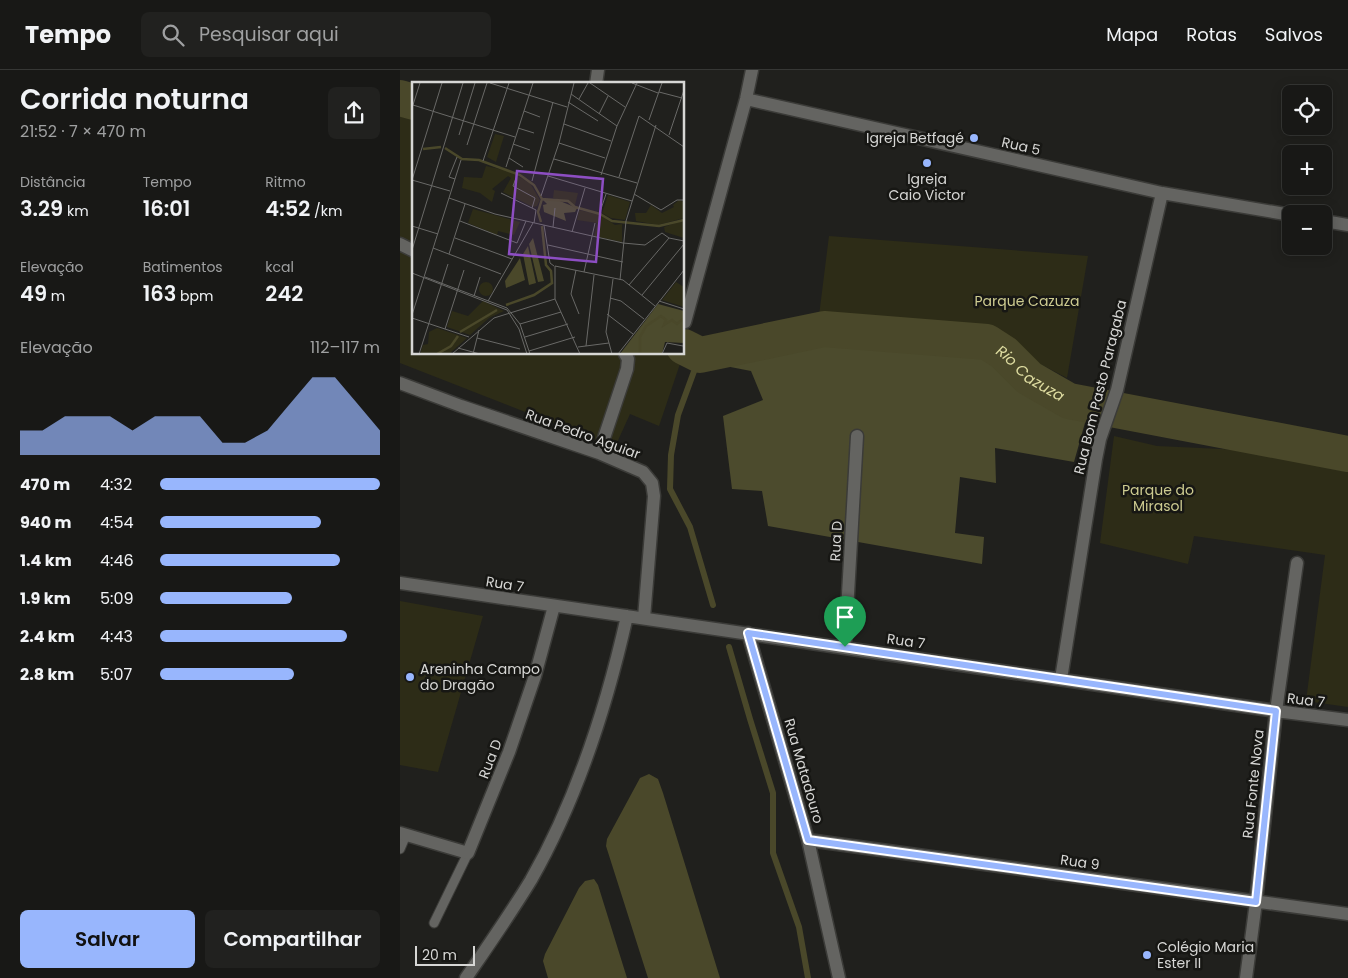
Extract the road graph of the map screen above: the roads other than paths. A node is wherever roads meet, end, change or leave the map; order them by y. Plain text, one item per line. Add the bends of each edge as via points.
1 (752, 70) edge
2 (746, 99) junction
3 (1162, 193) junction
4 (1282, 213) edge
5 (1332, 222) edge
6 (1348, 225) edge
7 (400, 244) edge
8 (412, 250) edge
9 (685, 322) edge
10 (626, 355) edge
11 (400, 383) edge
12 (857, 436) dead end
13 (599, 453) junction
14 (1297, 563) dead end
15 (400, 583) edge
16 (554, 606) junction
17 (627, 616) junction
18 (644, 618) junction
19 (748, 633) junction
20 (845, 647) junction
21 (1061, 679) junction
22 (1276, 711) junction
23 (1348, 720) edge
24 (403, 834) edge
25 (808, 840) junction
26 (400, 849) edge
27 (468, 853) junction
28 (1256, 902) junction
29 (1348, 914) edge
30 (434, 923) dead end
31 (466, 978) edge
32 (839, 978) edge
33 (1246, 978) edge

1 - 2 street
2 - 3 street, Rua 5
2 - 9 street
3 - 4 street, Rua 5
3 - 21 street, Rua Bom Pasto Paragaba via 1116,390 1100,439
5 - 6 street
7 - 8 street
10 - 13 street via 627,369
11 - 13 street, Rua Pedro Aguiar
12 - 20 street, Rua D
13 - 18 street, Rua Pedro Aguiar via 643,472 652,483 654,496
14 - 22 street, Rua Fonte Nova
15 - 16 street, Rua 7
16 - 17 street, Rua 7
16 - 27 street, Rua D via 509,752
17 - 18 street, Rua 7
17 - 31 street via 613,675 557,829 530,880
18 - 19 street, Rua 7
19 - 20 street, Rua 7
19 - 25 street, Rua Matadouro
20 - 21 street, Rua 7
21 - 22 street, Rua 7
22 - 23 street, Rua 7
22 - 28 street, Rua Fonte Nova
24 - 26 lane
24 - 27 street
25 - 28 street, Rua 9
25 - 32 street, Rua Matadouro
27 - 30 lane
28 - 29 street, Rua 9
28 - 33 street, Rua Fonte Nova

